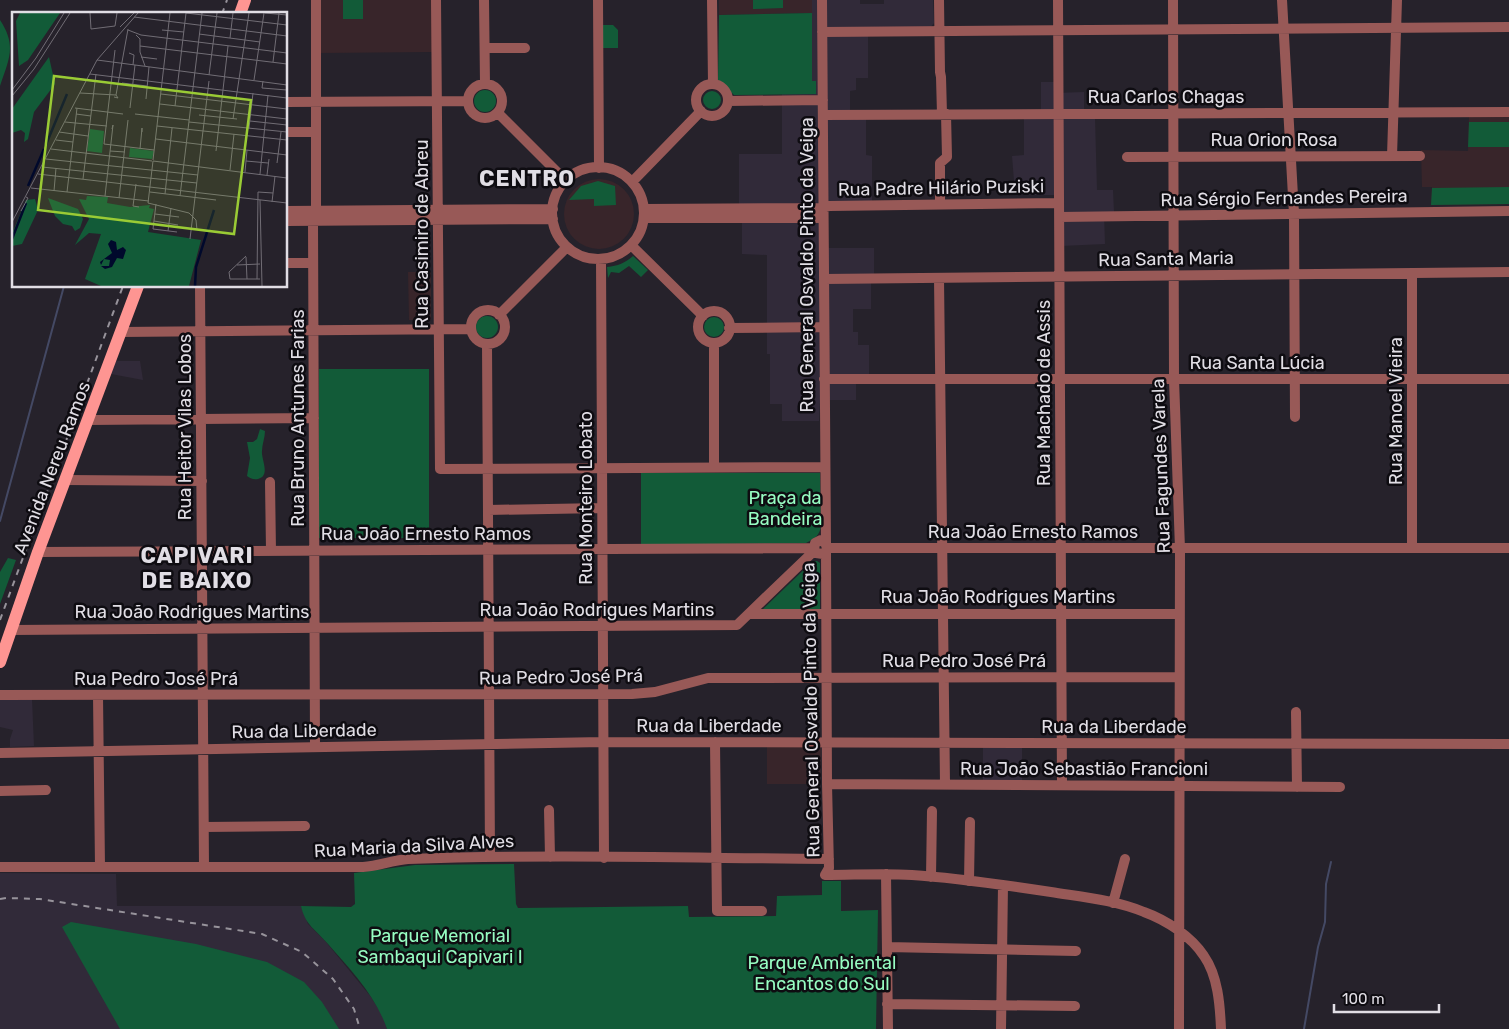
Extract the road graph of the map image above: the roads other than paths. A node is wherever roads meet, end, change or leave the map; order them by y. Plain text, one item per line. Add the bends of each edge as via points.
1 (245, 0) edge
2 (316, 0) edge
3 (436, 0) edge
4 (484, 0) edge
5 (598, 0) edge
6 (712, 0) edge
7 (822, 0) edge
8 (939, 0) edge
9 (1058, 0) edge
10 (1173, 0) edge
11 (1282, 0) edge
12 (1397, 0) edge
13 (241, 12) edge
14 (1509, 27) edge
15 (1396, 28) junction
16 (1284, 29) junction
17 (1173, 30) junction
18 (1058, 31) junction
19 (822, 32) junction
20 (939, 32) junction
21 (485, 48) junction
22 (525, 48) dead end
23 (485, 84) junction
24 (713, 84) junction
25 (823, 100) junction
26 (467, 101) junction
27 (728, 101) junction
28 (288, 102) edge
29 (316, 102) junction
30 (437, 102) junction
31 (701, 111) junction
32 (1393, 112) junction
33 (1509, 112) edge
34 (498, 113) junction
35 (1173, 113) junction
36 (1288, 113) junction
37 (944, 114) junction
38 (1058, 114) junction
39 (823, 115) junction
40 (288, 132) edge
41 (316, 132) junction
42 (1291, 156) junction
43 (1392, 156) junction
44 (1420, 156) dead end
45 (1127, 157) dead end
46 (1173, 157) junction
47 (599, 168) junction
48 (566, 181) junction
49 (632, 182) junction
50 (1059, 203) junction
51 (940, 205) junction
52 (288, 211) edge
53 (1509, 212) edge
54 (823, 213) junction
55 (553, 214) junction
56 (644, 214) junction
57 (1294, 214) junction
58 (438, 215) junction
59 (315, 216) junction
60 (1174, 216) junction
61 (1059, 217) junction
62 (288, 221) edge
63 (632, 246) junction
64 (567, 247) junction
65 (601, 259) junction
66 (288, 263) edge
67 (314, 263) junction
68 (1509, 272) edge
69 (1412, 273) junction
70 (1294, 274) junction
71 (1174, 276) junction
72 (1059, 277) junction
73 (939, 278) junction
74 (824, 280) junction
75 (137, 288) edge
76 (200, 288) edge
77 (499, 315) junction
78 (703, 316) junction
79 (824, 327) junction
80 (729, 328) junction
81 (439, 329) junction
82 (471, 329) junction
83 (314, 330) junction
84 (121, 332) junction
85 (200, 332) junction
86 (714, 343) junction
87 (487, 344) junction
88 (824, 379) junction
89 (940, 379) junction
90 (1060, 379) junction
91 (1174, 379) junction
92 (1295, 379) junction
93 (1412, 379) junction
94 (1509, 379) edge
95 (1295, 417) dead end
96 (314, 418) junction
97 (201, 419) junction
98 (89, 420) junction
99 (714, 467) junction
100 (825, 467) junction
101 (488, 468) junction
102 (602, 468) junction
103 (66, 480) junction
104 (202, 481) junction
105 (270, 482) dead end
106 (602, 508) junction
107 (488, 510) junction
108 (821, 547) junction
109 (942, 548) junction
110 (1061, 548) junction
111 (1412, 548) junction
112 (1509, 548) edge
113 (602, 549) junction
114 (1180, 549) junction
115 (271, 550) junction
116 (314, 550) junction
117 (488, 550) junction
118 (202, 551) junction
119 (38, 552) junction
120 (749, 614) junction
121 (826, 614) junction
122 (943, 614) junction
123 (1061, 614) junction
124 (1179, 614) junction
125 (603, 626) junction
126 (489, 627) junction
127 (314, 628) junction
128 (202, 629) junction
129 (11, 630) junction
130 (0, 662) edge
131 (1062, 677) junction
132 (1179, 677) junction
133 (826, 678) junction
134 (944, 678) junction
135 (489, 694) junction
136 (603, 694) junction
137 (0, 695) edge
138 (98, 695) junction
139 (203, 695) junction
140 (314, 695) junction
141 (1296, 712) dead end
142 (603, 742) junction
143 (715, 742) junction
144 (826, 742) junction
145 (945, 742) junction
146 (1062, 743) junction
147 (1179, 743) junction
148 (490, 744) junction
149 (1296, 744) junction
150 (1509, 744) edge
151 (314, 747) junction
152 (203, 749) junction
153 (99, 751) junction
154 (0, 752) edge
155 (827, 784) junction
156 (945, 784) junction
157 (1062, 785) junction
158 (1180, 786) junction
159 (1297, 787) junction
160 (1340, 787) dead end
161 (46, 790) dead end
162 (0, 791) edge
163 (549, 810) dead end
164 (932, 811) dead end
165 (970, 822) dead end
166 (305, 826) dead end
167 (204, 827) junction
168 (490, 857) junction
169 (550, 857) junction
170 (604, 858) junction
171 (716, 858) junction
172 (1125, 859) dead end
173 (0, 867) edge
174 (100, 867) junction
175 (204, 867) junction
176 (829, 869) junction
177 (886, 874) junction
178 (931, 877) junction
179 (969, 880) junction
180 (1003, 885) junction
181 (1113, 903) junction
182 (762, 911) dead end
183 (1179, 932) junction
184 (887, 947) junction
185 (1002, 949) junction
186 (1076, 951) dead end
187 (887, 1004) junction
188 (1002, 1005) junction
189 (1075, 1006) dead end
190 (888, 1029) edge
191 (1001, 1029) edge
192 (1179, 1029) edge
193 (1221, 1029) edge

1 - 13 main road
2 - 29 street, Rua Bruno Antunes Farias
3 - 30 street, Rua Casimiro de Abreu
4 - 21 street
5 - 47 street
6 - 24 street
7 - 19 street, Rua General Osvaldo Pinto da Veiga
8 - 20 street
9 - 18 street, Rua Machado de Assis
10 - 17 street, Rua Fagundes Varela
11 - 16 street
12 - 15 street
14 - 15 street
15 - 16 street
15 - 32 street
16 - 17 street
16 - 36 street
17 - 18 street
17 - 35 street, Rua Fagundes Varela
18 - 20 street
18 - 38 street, Rua Machado de Assis
19 - 20 street
19 - 25 street, Rua General Osvaldo Pinto da Veiga
20 - 37 street
21 - 22 street
21 - 23 street
23 - 26 street via 472,89
23 - 34 street via 496,87 502,96
24 - 27 street via 726,92
24 - 31 street via 704,86 697,93 696,103
25 - 27 street
25 - 39 street, Rua General Osvaldo Pinto da Veiga
26 - 30 street
26 - 34 street via 477,117 489,118
27 - 31 street via 720,114 710,115
28 - 29 street
29 - 30 street
29 - 41 street, Rua Bruno Antunes Farias
30 - 58 street, Rua Casimiro de Abreu
31 - 49 street
32 - 33 street, Rua Carlos Chagas
32 - 36 street, Rua Carlos Chagas
32 - 43 street
34 - 48 street
35 - 36 street, Rua Carlos Chagas
35 - 38 street, Rua Carlos Chagas
35 - 46 street, Rua Fagundes Varela
36 - 42 street
37 - 38 street, Rua Carlos Chagas
37 - 39 street, Rua Carlos Chagas
37 - 51 street via 947,157 940,163
38 - 50 street, Rua Machado de Assis
39 - 54 street, Rua General Osvaldo Pinto da Veiga
40 - 41 street
41 - 59 street, Rua Bruno Antunes Farias
42 - 43 street, Rua Orion Rosa
42 - 46 street, Rua Orion Rosa
42 - 57 street
43 - 44 street, Rua Orion Rosa
45 - 46 street, Rua Orion Rosa
46 - 60 street, Rua Fagundes Varela
47 - 48 street via 586,169
47 - 49 street via 624,175
48 - 55 street via 554,199
49 - 56 street via 642,198
50 - 51 street, Rua Padre Hilário Puziski
50 - 61 street, Rua Machado de Assis
51 - 54 street, Rua Padre Hilário Puziski via 829,206
52 - 59 street
53 - 57 street, Rua Sérgio Fernandes Pereira
54 - 56 street, Rua Padre Hilário Puziski
54 - 74 street, Rua General Osvaldo Pinto da Veiga
55 - 58 street
55 - 64 street via 555,228
56 - 63 street via 643,227
57 - 60 street, Rua Sérgio Fernandes Pereira
57 - 70 street
58 - 59 street
58 - 81 street, Rua Casimiro de Abreu
59 - 62 street
59 - 67 street, Rua Bruno Antunes Farias
60 - 61 street, Rua Sérgio Fernandes Pereira
60 - 71 street, Rua Fagundes Varela
61 - 72 street, Rua Machado de Assis
63 - 65 street via 615,256
63 - 78 street
64 - 65 street via 588,258
64 - 77 street
65 - 102 street, Rua Monteiro Lobato
66 - 67 street
67 - 83 street, Rua Bruno Antunes Farias
68 - 69 street, Rua Santa Maria
69 - 70 street, Rua Santa Maria
69 - 93 street, Rua Manoel Vieira
70 - 71 street, Rua Santa Maria
70 - 92 street
71 - 72 street, Rua Santa Maria
71 - 91 street, Rua Fagundes Varela
72 - 73 street, Rua Santa Maria
72 - 90 street, Rua Machado de Assis
73 - 74 street, Rua Santa Maria
73 - 89 street
74 - 79 street, Rua General Osvaldo Pinto da Veiga
75 - 84 main road, Avenida Nereu Ramos
76 - 85 street, Rua Heitor Vilas Lobos
77 - 82 street via 492,311 482,312 473,318
77 - 87 street via 504,322 503,333 496,341
78 - 80 street via 711,312 720,313 727,319
78 - 86 street via 698,324 699,333
79 - 80 street
79 - 88 street, Rua General Osvaldo Pinto da Veiga
80 - 86 street via 725,338
81 - 82 street
81 - 83 street
81 - 101 street, Rua Casimiro de Abreu via 440,469
82 - 87 street via 477,341
83 - 85 street
83 - 96 street, Rua Bruno Antunes Farias
84 - 85 street
84 - 98 main road, Avenida Nereu Ramos
85 - 97 street, Rua Heitor Vilas Lobos
86 - 99 street
87 - 101 street
88 - 89 street, Rua Santa Lúcia
88 - 100 street, Rua General Osvaldo Pinto da Veiga
89 - 90 street, Rua Santa Lúcia
89 - 109 street
90 - 91 street, Rua Santa Lúcia
90 - 110 street, Rua Machado de Assis
91 - 92 street, Rua Santa Lúcia
91 - 114 street, Rua Fagundes Varela
92 - 93 street, Rua Santa Lúcia
92 - 95 street
93 - 94 street, Rua Santa Lúcia
93 - 111 street, Rua Manoel Vieira
96 - 97 street
96 - 116 street, Rua Bruno Antunes Farias
97 - 98 street
97 - 104 street, Rua Heitor Vilas Lobos
98 - 103 main road, Avenida Nereu Ramos
99 - 100 street
99 - 102 street
100 - 108 street, Rua General Osvaldo Pinto da Veiga via 825,530
101 - 102 street
101 - 107 street
102 - 106 street, Rua Monteiro Lobato
103 - 104 street
103 - 119 main road, Avenida Nereu Ramos
104 - 118 street, Rua Heitor Vilas Lobos
105 - 115 street
106 - 107 street
106 - 113 street, Rua Monteiro Lobato
107 - 117 street
108 - 109 street, Rua João Ernesto Ramos
108 - 113 street, Rua João Ernesto Ramos
108 - 120 street
108 - 121 street, Rua General Osvaldo Pinto da Veiga
109 - 110 street, Rua João Ernesto Ramos
109 - 122 street
110 - 114 street, Rua João Ernesto Ramos
110 - 123 street, Rua Machado de Assis
111 - 112 street, Rua João Ernesto Ramos
111 - 114 street, Rua João Ernesto Ramos
113 - 117 street, Rua João Ernesto Ramos
113 - 125 street, Rua Monteiro Lobato
114 - 124 street, Rua Fagundes Varela
115 - 116 street, Rua João Ernesto Ramos
115 - 118 street, Rua João Ernesto Ramos
116 - 117 street, Rua João Ernesto Ramos
116 - 127 street, Rua Bruno Antunes Farias
117 - 126 street
118 - 119 street, Rua João Ernesto Ramos
118 - 128 street, Rua Heitor Vilas Lobos
119 - 129 main road, Avenida Nereu Ramos
120 - 121 street, Rua João Rodrigues Martins
120 - 125 street, Rua João Rodrigues Martins via 738,625
121 - 122 street, Rua João Rodrigues Martins
121 - 133 street, Rua General Osvaldo Pinto da Veiga
122 - 123 street, Rua João Rodrigues Martins
122 - 134 street
123 - 124 street, Rua João Rodrigues Martins
123 - 131 street, Rua Machado de Assis
124 - 132 street, Rua Fagundes Varela
125 - 126 street, Rua João Rodrigues Martins
125 - 136 street, Rua Monteiro Lobato
126 - 127 street, Rua João Rodrigues Martins
126 - 135 street
127 - 128 street, Rua João Rodrigues Martins
127 - 140 street, Rua Bruno Antunes Farias
128 - 129 street, Rua João Rodrigues Martins
128 - 139 street, Rua Heitor Vilas Lobos
129 - 130 main road, Avenida Nereu Ramos
131 - 132 street, Rua Pedro José Prá
131 - 134 street, Rua Pedro José Prá
131 - 146 street, Rua Machado de Assis
132 - 147 street, Rua Fagundes Varela
133 - 134 street, Rua Pedro José Prá
133 - 136 street, Rua Pedro José Prá via 708,678 649,693
133 - 144 street, Rua General Osvaldo Pinto da Veiga
134 - 145 street
135 - 136 street, Rua Pedro José Prá
135 - 140 street, Rua Pedro José Prá
135 - 148 street
136 - 142 street, Rua Monteiro Lobato
137 - 138 street, Rua Pedro José Prá
138 - 139 street, Rua Pedro José Prá
138 - 153 street
139 - 140 street, Rua Pedro José Prá
139 - 152 street, Rua Heitor Vilas Lobos
140 - 151 street, Rua Bruno Antunes Farias
141 - 149 street
142 - 143 street, Rua da Liberdade
142 - 148 street, Rua da Liberdade
142 - 170 street, Rua Monteiro Lobato
143 - 144 street, Rua da Liberdade
143 - 171 street
144 - 145 street, Rua da Liberdade
144 - 155 street, Rua General Osvaldo Pinto da Veiga
145 - 146 street, Rua da Liberdade
145 - 156 street
146 - 147 street, Rua da Liberdade
146 - 157 street, Rua Machado de Assis
147 - 149 street, Rua da Liberdade
147 - 158 street, Rua Fagundes Varela
148 - 151 street, Rua da Liberdade
148 - 168 street
149 - 150 street, Rua da Liberdade
149 - 159 street
151 - 152 street, Rua da Liberdade
152 - 153 street, Rua da Liberdade
152 - 167 street, Rua Heitor Vilas Lobos
153 - 154 street, Rua da Liberdade
153 - 174 street
155 - 156 street, Rua João Sebastião Francioni
155 - 176 street, Rua General Osvaldo Pinto da Veiga
156 - 157 street, Rua João Sebastião Francioni
157 - 158 street, Rua João Sebastião Francioni
158 - 159 street, Rua João Sebastião Francioni
158 - 183 street, Rua Fagundes Varela
159 - 160 street, Rua João Sebastião Francioni
161 - 162 street
163 - 169 street
164 - 178 street
165 - 179 street
166 - 167 street
167 - 175 street, Rua Heitor Vilas Lobos
168 - 169 street, Rua Maria da Silva Alves
168 - 175 street, Rua Maria da Silva Alves via 402,859 363,867
169 - 170 street, Rua Maria da Silva Alves
170 - 171 street, Rua Maria da Silva Alves
171 - 176 street, Rua Maria da Silva Alves
171 - 182 street via 717,911
172 - 181 street
173 - 174 street, Rua Maria da Silva Alves
174 - 175 street, Rua Maria da Silva Alves
176 - 177 street, Rua Maria da Silva Alves
177 - 178 street, Rua Maria da Silva Alves
177 - 184 street
178 - 179 street, Rua Maria da Silva Alves
179 - 180 street, Rua Maria da Silva Alves
180 - 181 street, Rua Maria da Silva Alves
180 - 185 street
181 - 183 street, Rua Maria da Silva Alves via 1145,912
183 - 192 street, Rua Fagundes Varela
183 - 193 street, Rua Maria da Silva Alves via 1198,948 1210,966 1220,1006
184 - 185 street
184 - 187 street
185 - 186 street
185 - 188 street
187 - 188 street
187 - 190 street
188 - 189 street
188 - 191 street

